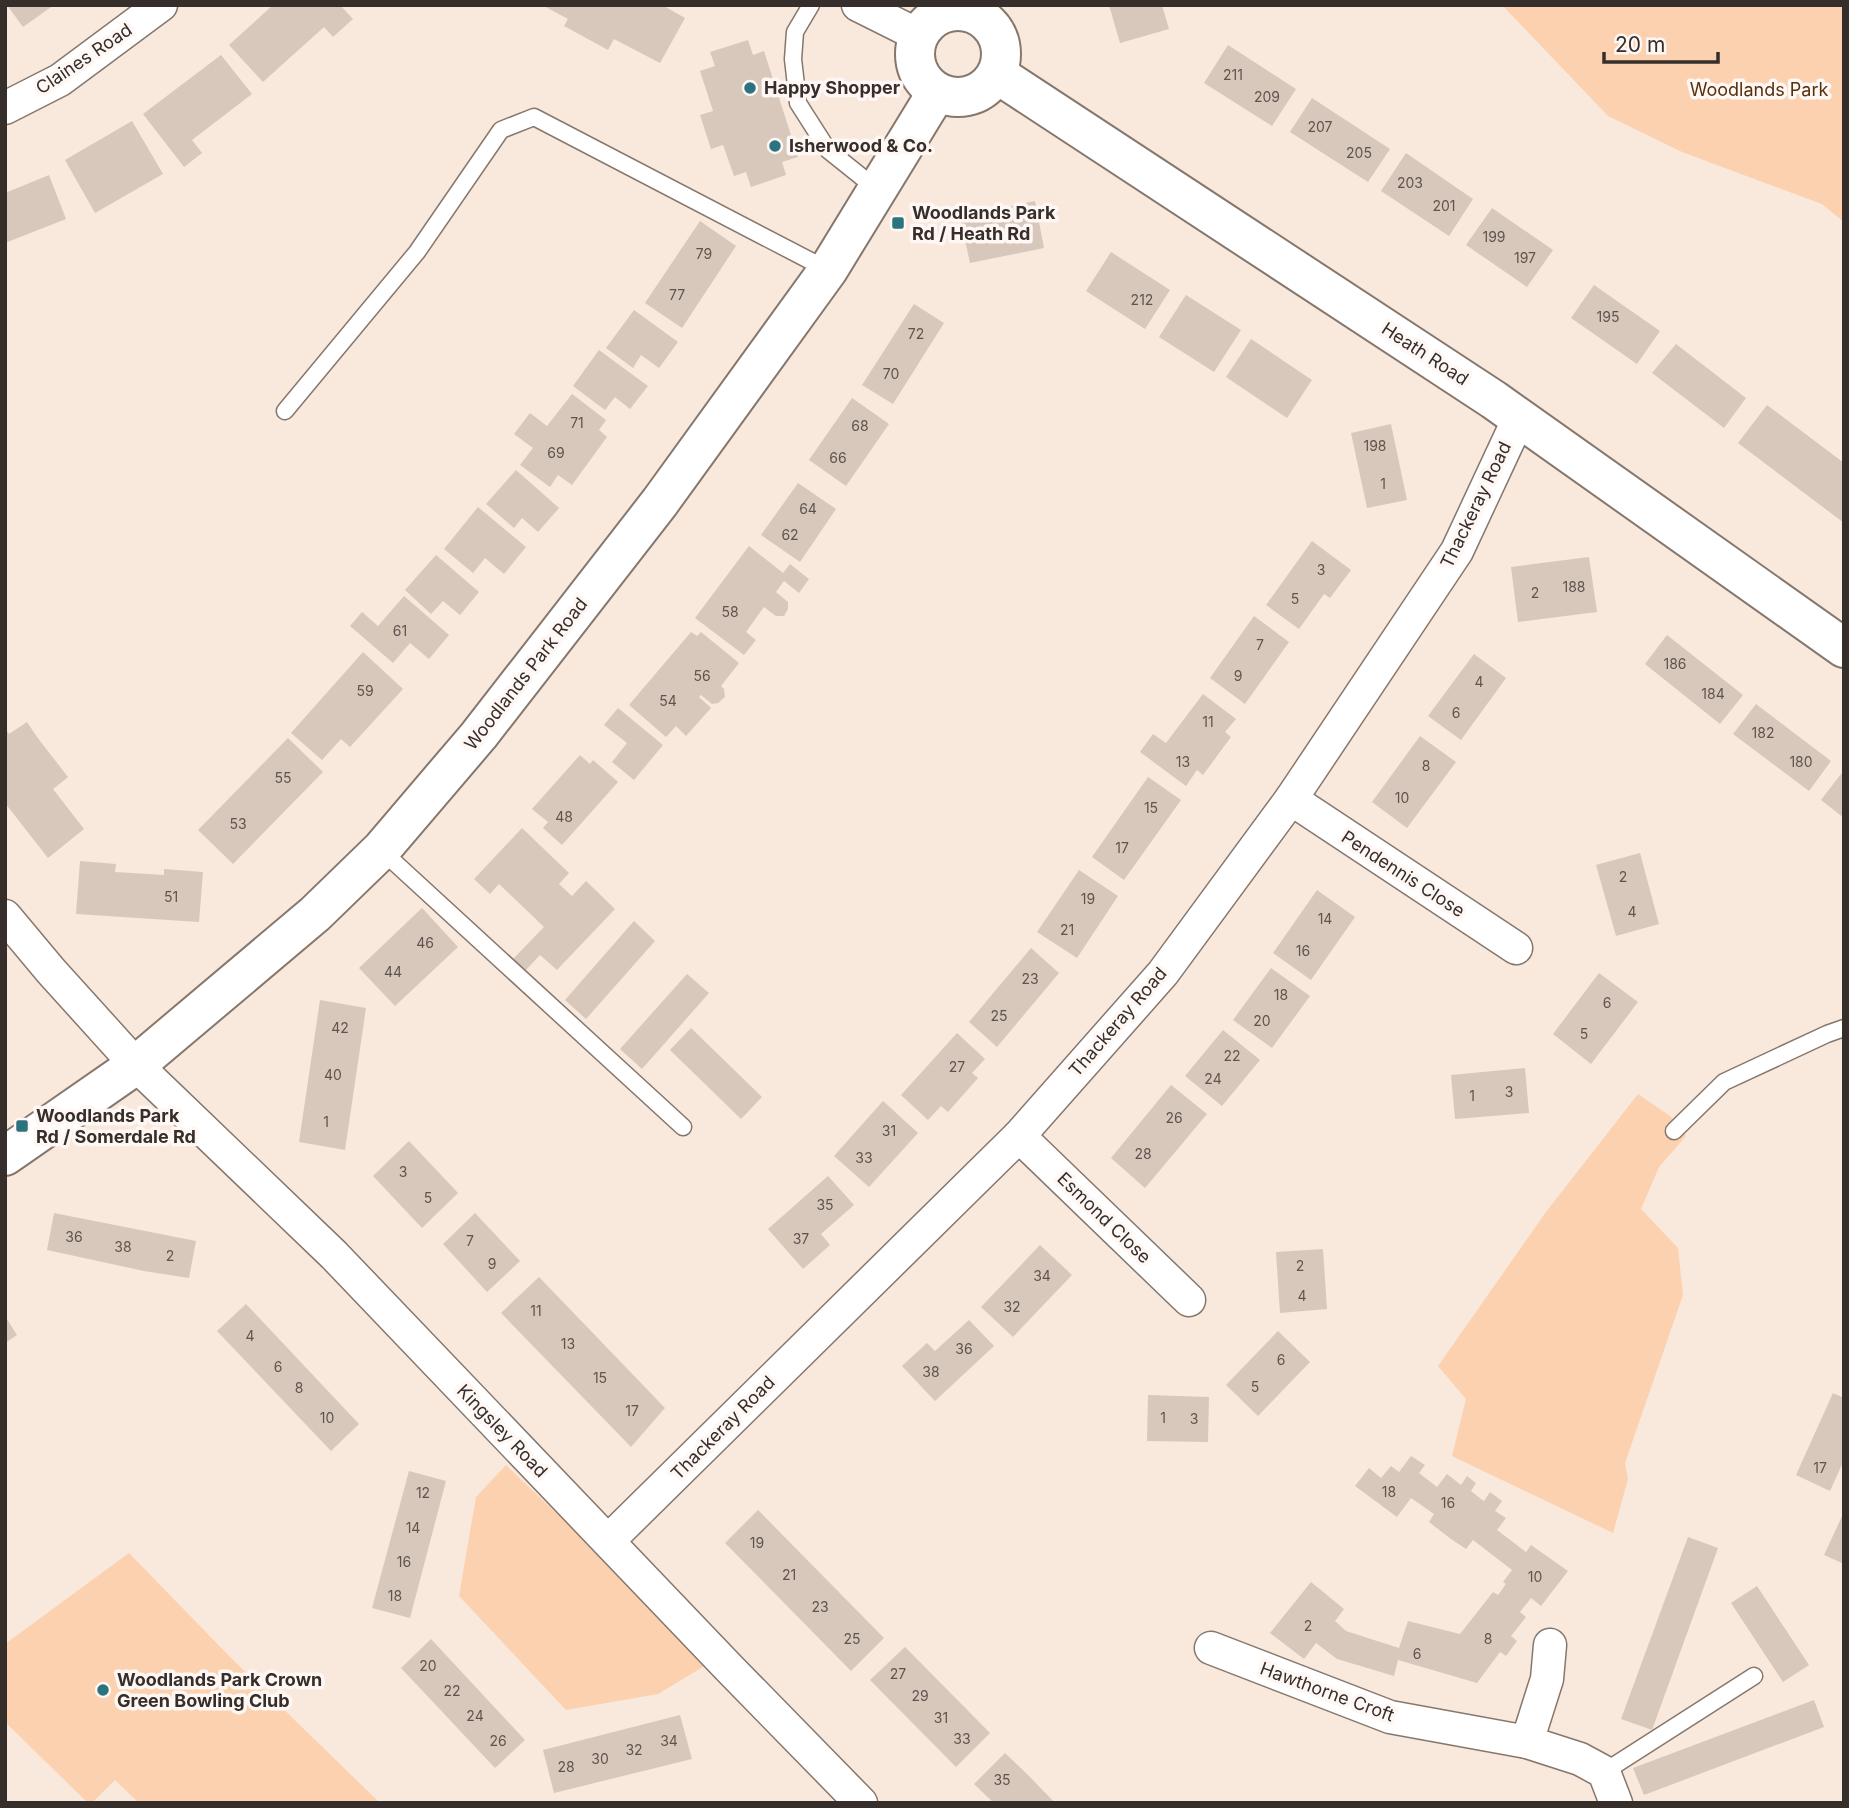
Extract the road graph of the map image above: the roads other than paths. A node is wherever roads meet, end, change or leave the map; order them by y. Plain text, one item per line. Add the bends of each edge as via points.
1 (161, 5) edge
2 (811, 5) edge
3 (858, 5) edge
4 (984, 10) edge
5 (918, 35) junction
6 (997, 74) junction
7 (937, 92) junction
8 (5, 108) edge
9 (878, 190) junction
10 (828, 270) junction
11 (285, 411) dead end
12 (1519, 418) junction
13 (1844, 648) edge
14 (1290, 799) junction
15 (381, 850) junction
16 (5, 916) edge
17 (1516, 948) dead end
18 (1844, 1028) edge
19 (136, 1065) junction
20 (682, 1127) dead end
21 (1674, 1131) dead end
22 (1019, 1136) junction
23 (5, 1156) edge
24 (1189, 1300) dead end
25 (608, 1541) junction
26 (1550, 1645) dead end
27 (1211, 1648) dead end
28 (1754, 1676) dead end
29 (1527, 1742) junction
30 (1604, 1772) junction
31 (861, 1803) edge
32 (1616, 1803) edge

1 - 8 street, Claines Road via 60,80
2 - 9 lane via 795,32 798,103 828,150
3 - 5 street
4 - 5 street via 939,14
4 - 6 street via 1002,52
5 - 7 street via 915,54 920,76
6 - 7 street via 982,91 968,96
6 - 12 street, Heath Road
7 - 9 street, Woodlands Park Road
9 - 10 street, Woodlands Park Road
10 - 11 lane via 534,117 501,130 417,253
10 - 15 street, Woodlands Park Road via 660,502 479,735
12 - 13 street, Heath Road
12 - 14 street, Thackeray Road via 1457,551
14 - 17 street, Pendennis Close
14 - 22 street, Thackeray Road via 1163,973
15 - 19 street, Woodlands Park Road via 315,914
15 - 20 lane
16 - 19 street, Kingsley Road
18 - 21 lane via 1724,1082
19 - 23 street, Woodlands Park Road
19 - 25 street, Kingsley Road via 334,1255
22 - 24 street, Esmond Close
22 - 25 street, Thackeray Road
25 - 31 street, Kingsley Road
26 - 29 street via 1547,1679
27 - 29 street, Hawthorne Croft via 1390,1717
28 - 30 lane
29 - 30 street, Hawthorne Croft
30 - 32 street

